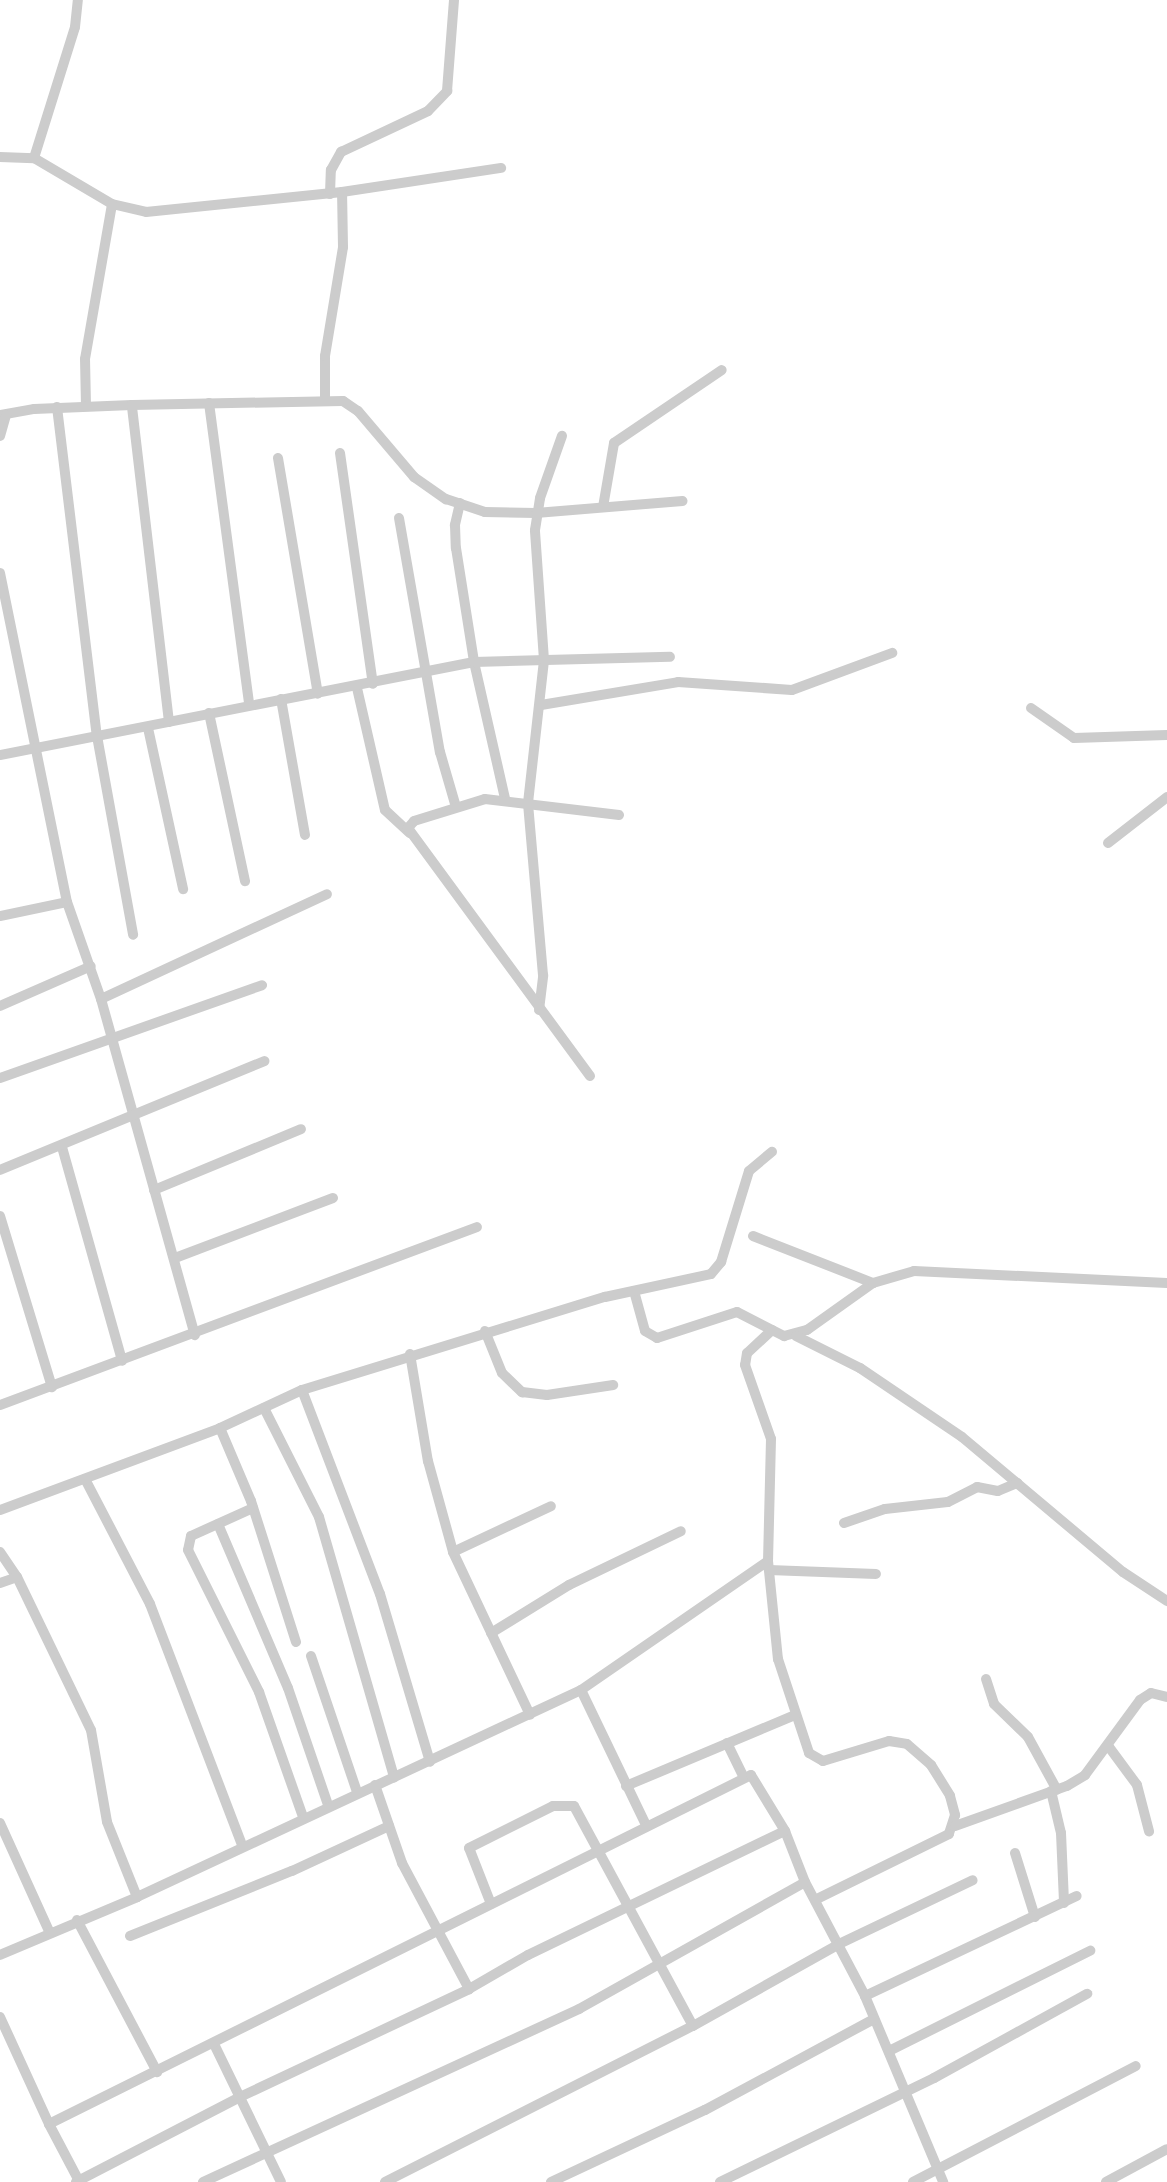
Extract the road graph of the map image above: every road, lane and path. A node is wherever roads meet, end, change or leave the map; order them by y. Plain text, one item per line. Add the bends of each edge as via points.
1 (78, 0) edge
2 (454, 0) edge
3 (0, 157) edge
4 (34, 158) junction
5 (501, 167) dead end
6 (342, 192) junction
7 (330, 194) junction
8 (112, 204) junction
9 (722, 370) dead end
10 (326, 399) junction
11 (209, 403) junction
12 (132, 405) junction
13 (86, 406) junction
14 (57, 407) junction
15 (3, 415) edge
16 (0, 436) edge
17 (562, 436) dead end
18 (340, 453) dead end
19 (278, 457) dead end
20 (683, 501) dead end
21 (460, 503) junction
22 (603, 507) junction
23 (536, 513) junction
24 (400, 518) dead end
25 (0, 573) edge
26 (892, 653) dead end
27 (670, 657) dead end
28 (544, 660) junction
29 (474, 663) junction
30 (426, 671) junction
31 (373, 684) junction
32 (356, 688) junction
33 (318, 694) junction
34 (281, 699) junction
35 (249, 704) junction
36 (541, 705) junction
37 (1031, 708) dead end
38 (209, 713) junction
39 (169, 722) junction
40 (148, 729) junction
41 (1167, 735) edge
42 (97, 736) junction
43 (33, 748) junction
44 (0, 755) edge
45 (1167, 797) edge
46 (505, 799) junction
47 (528, 803) junction
48 (456, 807) junction
49 (619, 815) dead end
50 (410, 833) junction
51 (305, 835) dead end
52 (1108, 843) dead end
53 (245, 881) dead end
54 (183, 889) dead end
55 (327, 894) dead end
56 (67, 902) junction
57 (0, 916) edge
58 (133, 935) dead end
59 (91, 967) junction
60 (262, 985) dead end
61 (101, 999) junction
62 (0, 1006) edge
63 (539, 1010) junction
64 (110, 1036) junction
65 (264, 1061) dead end
66 (590, 1076) dead end
67 (0, 1078) edge
68 (132, 1119) junction
69 (301, 1129) dead end
70 (62, 1147) junction
71 (772, 1152) dead end
72 (0, 1170) edge
73 (154, 1190) junction
74 (333, 1198) dead end
75 (0, 1216) edge
76 (477, 1227) dead end
77 (753, 1236) dead end
78 (175, 1258) junction
79 (873, 1283) junction
80 (1167, 1283) edge
81 (634, 1290) junction
82 (772, 1330) junction
83 (485, 1331) junction
84 (195, 1335) junction
85 (796, 1336) junction
86 (410, 1354) junction
87 (122, 1361) junction
88 (613, 1385) dead end
89 (52, 1387) junction
90 (302, 1390) junction
91 (0, 1405) edge
92 (264, 1408) junction
93 (220, 1428) junction
94 (85, 1479) junction
95 (1017, 1483) junction
96 (551, 1506) dead end
97 (253, 1508) junction
98 (0, 1510) edge
99 (844, 1522) dead end
100 (218, 1524) junction
101 (681, 1531) dead end
102 (0, 1552) edge
103 (453, 1552) junction
104 (768, 1565) junction
105 (876, 1574) dead end
106 (17, 1577) junction
107 (0, 1583) edge
108 (1167, 1601) edge
109 (491, 1633) junction
110 (296, 1642) dead end
111 (311, 1656) dead end
112 (986, 1679) dead end
113 (581, 1690) junction
114 (1167, 1697) edge
115 (795, 1715) junction
116 (530, 1716) junction
117 (727, 1743) junction
118 (1109, 1747) junction
119 (430, 1762) junction
120 (743, 1776) junction
121 (394, 1777) junction
122 (375, 1785) junction
123 (626, 1786) junction
124 (1054, 1791) junction
125 (356, 1793) junction
126 (328, 1805) junction
127 (303, 1817) junction
128 (0, 1823) edge
129 (646, 1825) junction
130 (389, 1826) junction
131 (955, 1826) junction
132 (1149, 1830) dead end
133 (785, 1831) junction
134 (242, 1845) junction
135 (597, 1849) junction
136 (1016, 1853) dead end
137 (973, 1880) dead end
138 (805, 1882) junction
139 (1077, 1896) dead end
140 (136, 1897) junction
141 (816, 1900) junction
142 (1064, 1903) junction
143 (491, 1904) junction
144 (627, 1907) junction
145 (1035, 1917) junction
146 (77, 1920) junction
147 (49, 1931) junction
148 (435, 1932) junction
149 (130, 1936) dead end
150 (839, 1944) junction
151 (1090, 1951) dead end
152 (0, 1955) edge
153 (659, 1966) junction
154 (469, 1989) junction
155 (1087, 1994) dead end
156 (865, 1996) junction
157 (0, 2017) edge
158 (874, 2019) junction
159 (693, 2026) junction
160 (214, 2044) junction
161 (889, 2051) junction
162 (1136, 2066) dead end
163 (157, 2072) junction
164 (904, 2089) junction
165 (242, 2096) junction
166 (49, 2124) junction
167 (1167, 2149) edge
168 (266, 2152) junction
169 (938, 2170) junction
170 (77, 2181) edge
171 (203, 2182) edge
172 (281, 2182) edge
173 (385, 2182) edge
174 (551, 2182) edge
175 (720, 2182) edge
176 (914, 2182) edge
177 (943, 2182) edge
178 (1106, 2182) edge

1 - 4 street via 75,27
2 - 7 street via 447,91 428,111 341,152 331,170
3 - 4 street
4 - 8 street
5 - 6 street
6 - 7 street
6 - 10 street via 344,247 325,356
7 - 8 street via 146,212
8 - 13 street via 85,359
9 - 22 street via 614,443
10 - 11 street
10 - 21 street via 351,404 414,477
11 - 12 street
11 - 35 street
12 - 13 street
12 - 39 street
13 - 14 street
14 - 15 street
14 - 42 street
15 - 16 street
17 - 23 street
18 - 31 street
19 - 33 street
20 - 22 street
21 - 23 street via 485,512
21 - 29 street via 455,536
22 - 23 street
23 - 28 street
24 - 30 street
25 - 43 street
26 - 36 street via 792,690 678,682
27 - 28 street
28 - 29 street
28 - 36 street
29 - 30 street
29 - 46 street
30 - 31 street
30 - 48 street
31 - 32 street
32 - 33 street
32 - 50 street via 385,810
33 - 34 street
34 - 35 street
34 - 51 street
35 - 38 street
36 - 47 street
37 - 41 street via 1074,738
38 - 39 street
38 - 53 street
39 - 40 street
40 - 42 street
40 - 54 street
42 - 43 street
42 - 58 street
43 - 44 street
43 - 56 street
45 - 52 street
46 - 47 street
46 - 48 street
47 - 49 street
47 - 63 street via 543,975
48 - 50 street via 410,823
50 - 63 street
55 - 61 street
56 - 57 street
56 - 59 street
59 - 61 street
59 - 62 street
60 - 64 street
61 - 64 street
63 - 66 street
64 - 67 street
64 - 68 street
65 - 68 street
68 - 70 street
68 - 73 street
69 - 73 street
70 - 72 street
70 - 87 street
71 - 81 street via 749,1171 721,1262 711,1274
73 - 78 street
74 - 78 street
75 - 89 street
76 - 84 street
77 - 79 street
78 - 84 street
79 - 80 street via 914,1270 940,1268
79 - 85 street
81 - 82 street via 645,1331 657,1338 737,1312
81 - 83 street
82 - 85 street
82 - 104 street via 747,1353 745,1366 771,1439
83 - 86 street
83 - 88 street via 502,1373 522,1392 547,1395
84 - 87 street
85 - 95 street via 860,1368 962,1437
86 - 90 street
86 - 103 street via 428,1461
87 - 89 street
89 - 91 street
90 - 92 street
90 - 119 street via 380,1594
92 - 93 street
92 - 121 street via 318,1517
93 - 94 street
93 - 97 street
94 - 98 street
94 - 134 street via 149,1604
95 - 99 street via 998,1491 977,1487 948,1502 885,1509
95 - 108 street via 1123,1572
96 - 103 street
97 - 100 street
97 - 110 street
100 - 126 street via 288,1688
100 - 127 street via 191,1536 188,1550 259,1692
101 - 109 street via 569,1585
102 - 106 street
103 - 109 street
104 - 105 street
104 - 113 street
104 - 115 street via 778,1658
106 - 107 street
106 - 140 street via 91,1730 107,1822
109 - 116 street
111 - 125 street
112 - 124 street via 994,1704 1028,1737
113 - 116 street
113 - 123 street
114 - 118 street via 1151,1693 1140,1700
115 - 117 street
115 - 131 street via 815,1759 889,1741 907,1744 942,1779
116 - 119 street
117 - 120 street
117 - 123 street
118 - 124 street via 1085,1774
118 - 132 street via 1137,1785
119 - 121 street
120 - 129 street
120 - 133 street via 757,1780
121 - 122 street
122 - 125 street
122 - 130 street
123 - 129 street
124 - 131 street
124 - 142 street
125 - 126 street
126 - 127 street
127 - 134 street
128 - 147 street
129 - 135 street
130 - 148 street
130 - 149 street via 292,1871
131 - 141 street via 936,1842
133 - 138 street
133 - 144 street
134 - 140 street
135 - 143 street
135 - 143 street via 574,1806 564,1804 482,1837 468,1848 468,1856
135 - 144 street
136 - 145 street
137 - 150 street
138 - 141 street
138 - 153 street
139 - 142 street
140 - 146 street
141 - 150 street
142 - 145 street
143 - 148 street
144 - 153 street
144 - 154 street
145 - 156 street
146 - 147 street
146 - 163 street
147 - 152 street
148 - 154 street
148 - 160 street
150 - 156 street
150 - 159 street
151 - 161 street
153 - 159 street
153 - 168 street via 579,2009
154 - 165 street
155 - 164 street
156 - 158 street
157 - 166 street
158 - 161 street
158 - 174 street via 705,2110
159 - 173 street
160 - 163 street
160 - 165 street
161 - 164 street
162 - 169 street
163 - 166 street
164 - 169 street
164 - 175 street
165 - 168 street
165 - 170 street
166 - 170 street
167 - 178 street
168 - 171 street
168 - 172 street
169 - 176 street
169 - 177 street

